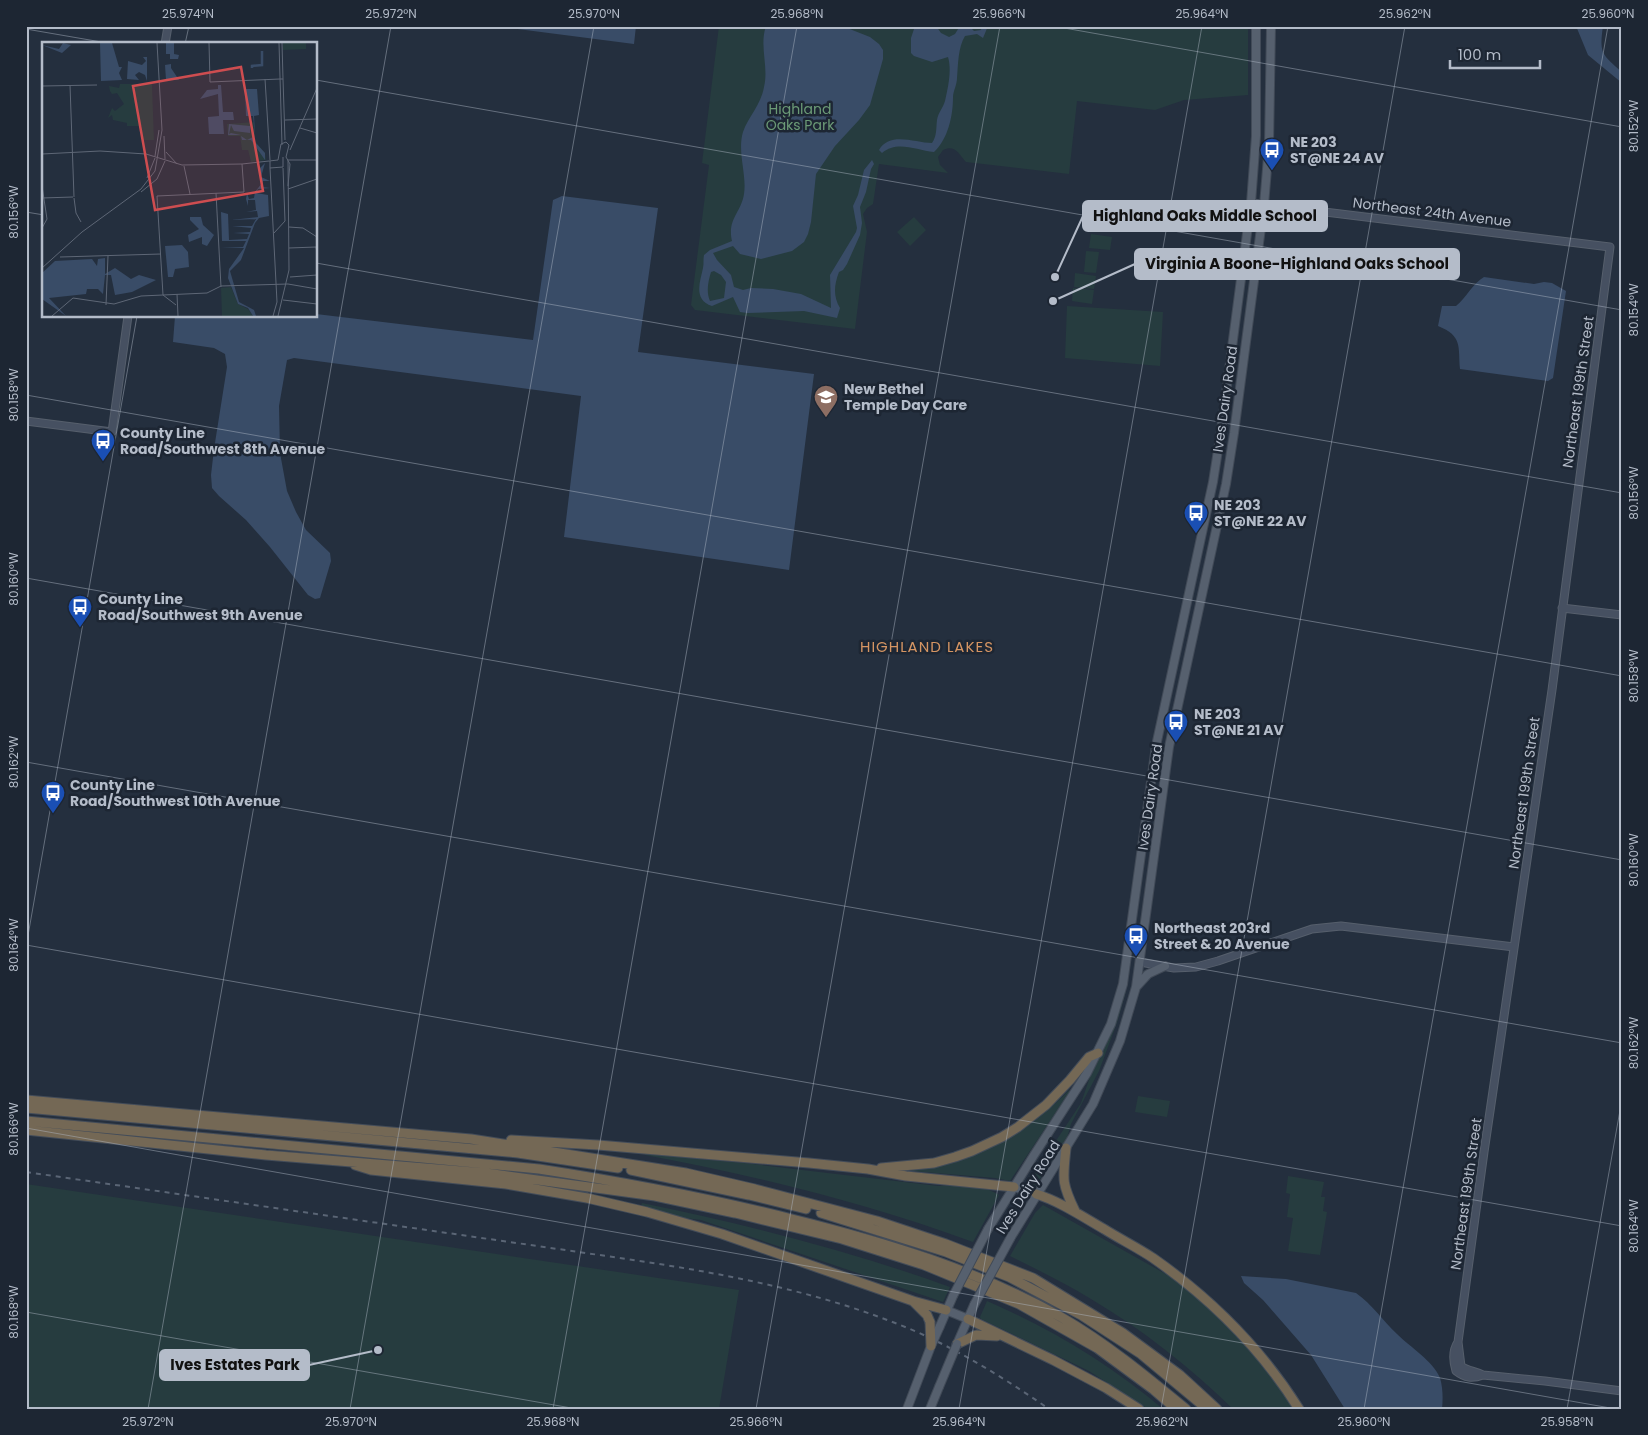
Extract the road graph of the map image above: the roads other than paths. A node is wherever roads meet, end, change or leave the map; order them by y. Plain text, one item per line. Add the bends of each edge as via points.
1 (168, 26) edge
2 (1256, 26) edge
3 (1271, 26) edge
4 (165, 42) edge
5 (1251, 202) junction
6 (1264, 204) junction
7 (1610, 247) joint
8 (128, 318) edge
9 (26, 421) edge
10 (1562, 608) junction
11 (1622, 615) edge
12 (1514, 947) junction
13 (1126, 961) junction
14 (1140, 962) junction
15 (1165, 966) junction
16 (1136, 987) junction
17 (1098, 1053) junction
18 (26, 1100) edge
19 (26, 1108) edge
20 (26, 1121) edge
21 (26, 1130) edge
22 (471, 1139) junction
23 (1066, 1148) junction
24 (338, 1160) junction
25 (868, 1169) junction
26 (1014, 1187) junction
27 (1036, 1194) junction
28 (1074, 1211) junction
29 (913, 1301) junction
30 (946, 1310) junction
31 (968, 1320) junction
32 (1001, 1336) junction
33 (958, 1340) junction
34 (931, 1346) junction
35 (1622, 1392) edge
36 (906, 1409) edge
37 (930, 1409) edge
38 (1139, 1409) edge
39 (1176, 1409) edge
40 (1186, 1409) edge
41 (1207, 1409) edge
42 (1217, 1409) edge
43 (1299, 1409) edge

1 - 4 street
2 - 5 main road, Ives Dairy Road via 1256,136
3 - 6 main road, Ives Dairy Road
5 - 6 street, Northeast 24th Avenue
5 - 13 main road, Ives Dairy Road via 1213,482 1156,746
6 - 7 street, Northeast 24th Avenue
6 - 14 main road, Ives Dairy Road via 1226,484 1169,748
7 - 10 street, Northeast 199th Street
8 - 9 street via 112,432
10 - 11 street
10 - 12 street, Northeast 199th Street
12 - 15 street via 1341,926 1312,929 1196,967
12 - 35 street, Northeast 199th Street via 1458,1342 1461,1366 1483,1375
13 - 14 main road
13 - 17 main road, Ives Dairy Road via 1114,1014
14 - 15 street
14 - 16 main road, Ives Dairy Road
15 - 16 main road via 1148,974
16 - 23 main road, Ives Dairy Road via 1120,1041 1102,1084
17 - 25 highway via 1089,1057 1034,1115 986,1145 934,1163
17 - 26 main road, Ives Dairy Road
18 - 22 highway
19 - 41 highway via 518,1153 632,1170 826,1214 946,1252 1009,1277 1081,1315 1141,1354
20 - 40 highway via 539,1169 716,1200 823,1226 905,1251 1008,1290 1062,1318 1129,1361
21 - 24 highway
22 - 25 highway via 598,1144
22 - 42 highway via 686,1173 877,1221 946,1244 1033,1278 1114,1328 1180,1375
23 - 27 main road, Ives Dairy Road
23 - 28 highway via 1063,1178
24 - 29 highway via 371,1170 506,1184 646,1212 722,1234
24 - 39 highway via 486,1173 655,1196 842,1239 924,1265 1019,1304 1097,1348
25 - 26 highway
26 - 27 main road
26 - 30 main road, Ives Dairy Road, bridge
27 - 28 highway
27 - 31 main road, Ives Dairy Road, bridge
28 - 43 highway via 1151,1257 1196,1292 1251,1346
29 - 30 highway
29 - 34 highway, bridge via 930,1322
30 - 31 main road
30 - 34 main road, Ives Dairy Road, bridge
31 - 32 highway
31 - 33 main road, Ives Dairy Road
32 - 33 highway via 976,1335
32 - 38 highway via 1106,1388
33 - 37 main road, Ives Dairy Road, bridge
34 - 36 main road

